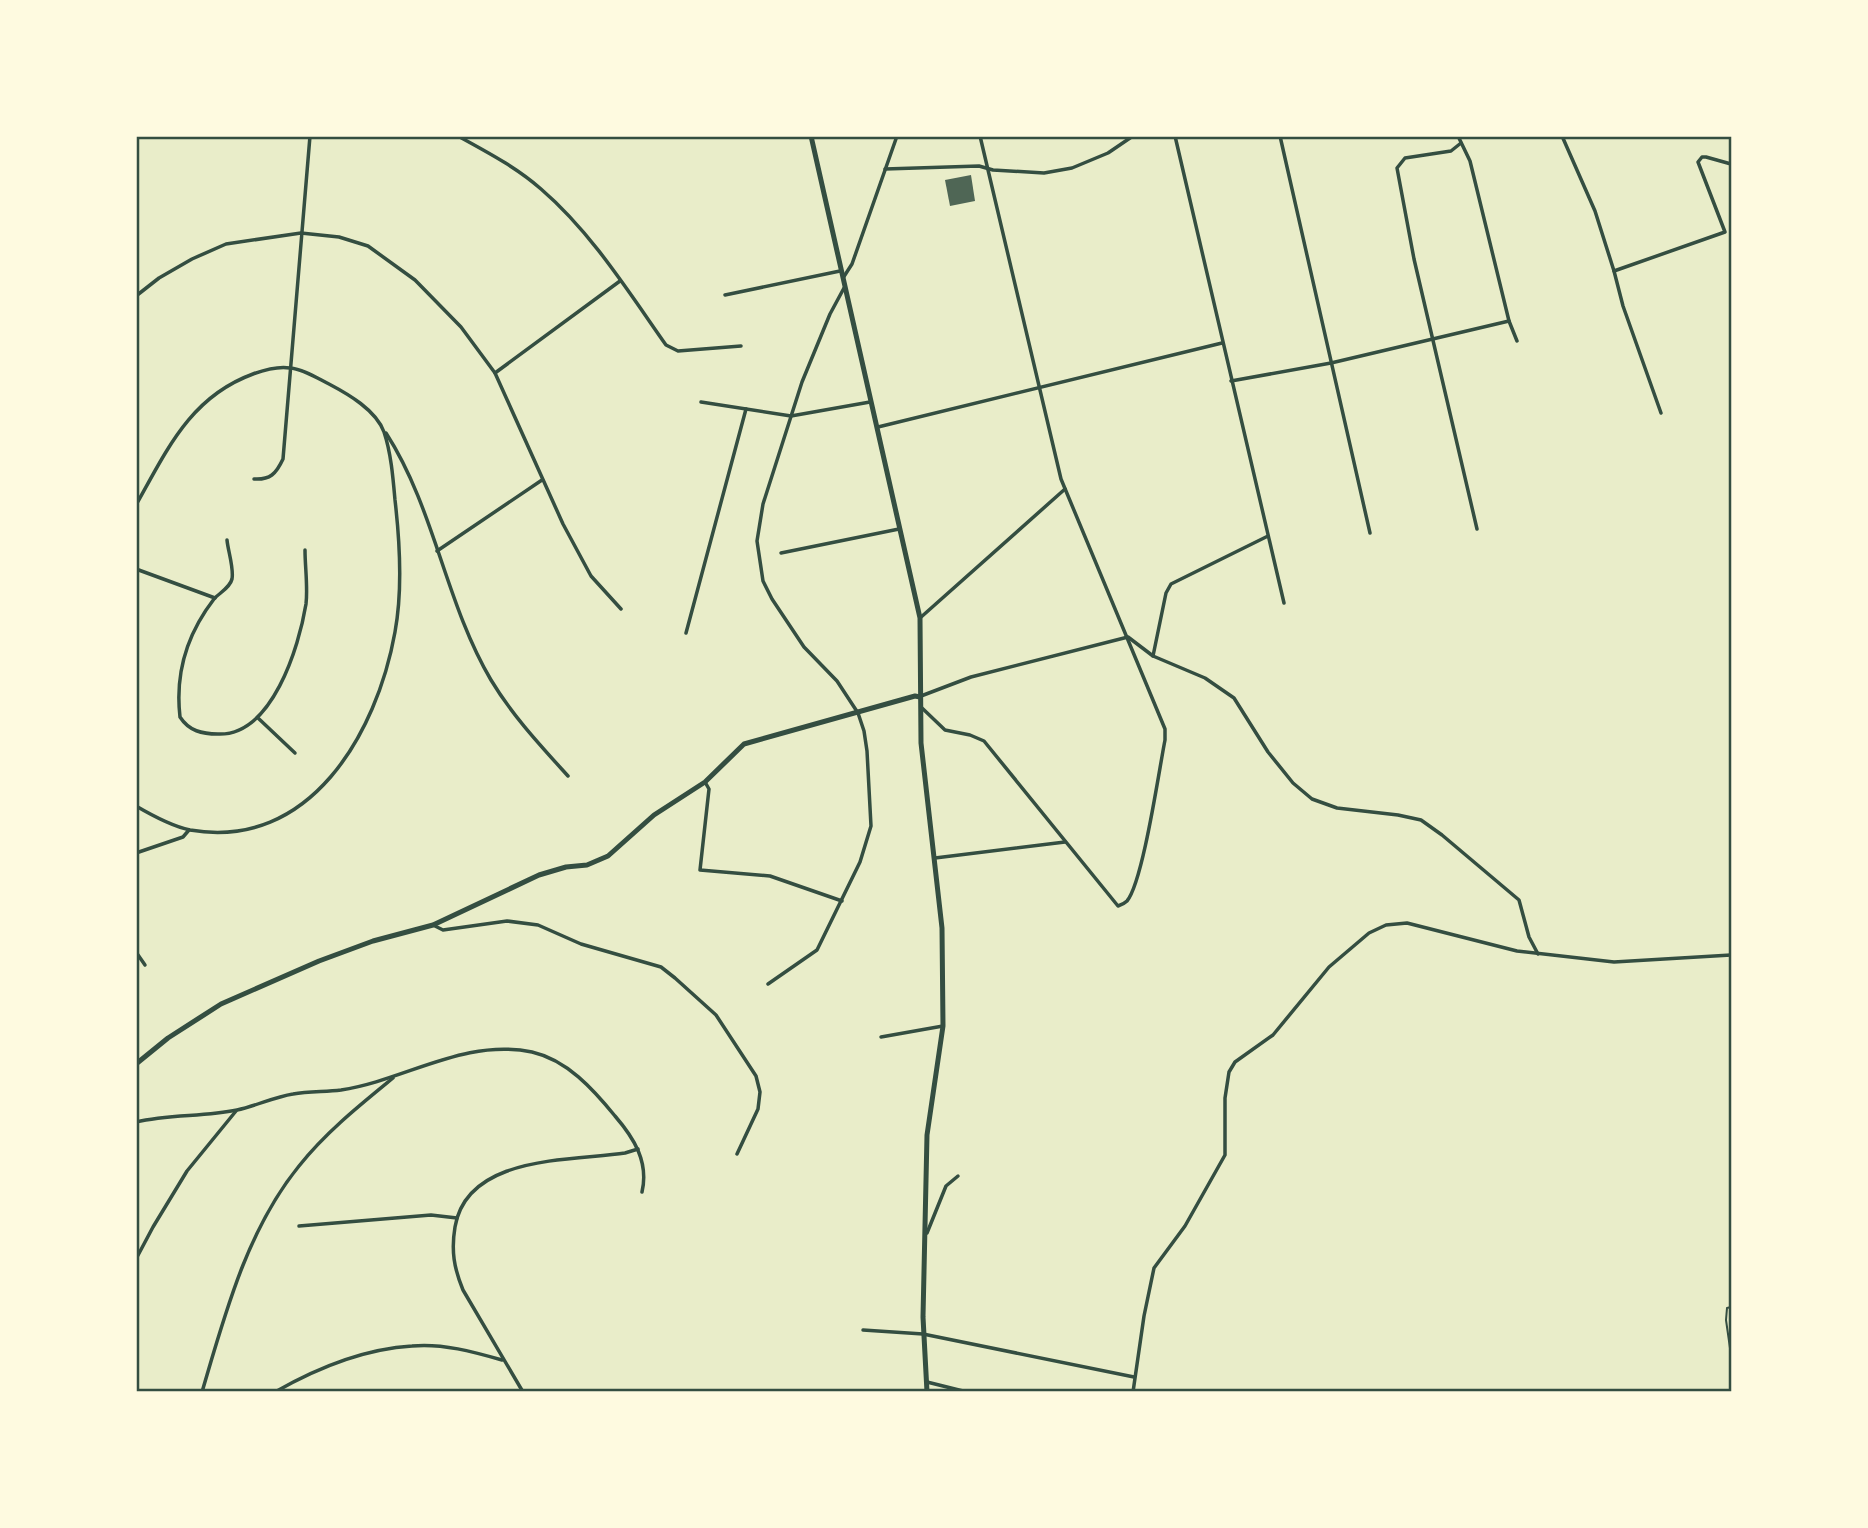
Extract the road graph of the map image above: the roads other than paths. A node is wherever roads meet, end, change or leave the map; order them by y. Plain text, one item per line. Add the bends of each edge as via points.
1 (310, 136) edge
2 (811, 136) edge
3 (897, 136) edge
4 (980, 136) edge
5 (1133, 136) edge
6 (1175, 136) edge
7 (1280, 136) edge
8 (1458, 136) edge
9 (1562, 136) edge
10 (459, 137) edge
11 (1461, 143) junction
12 (1731, 164) edge
13 (987, 167) junction
14 (885, 169) junction
15 (301, 233) junction
16 (839, 271) junction
17 (1614, 271) junction
18 (842, 279) junction
19 (620, 281) junction
20 (844, 288) junction
21 (725, 295) dead end
22 (136, 296) edge
23 (1509, 321) junction
24 (1433, 339) junction
25 (1517, 341) dead end
26 (1222, 343) junction
27 (741, 346) dead end
28 (1331, 363) junction
29 (289, 368) junction
30 (495, 373) junction
31 (1231, 381) junction
32 (1039, 389) junction
33 (701, 402) dead end
34 (870, 402) junction
35 (747, 409) junction
36 (1661, 413) dead end
37 (791, 416) junction
38 (876, 428) junction
39 (383, 429) junction
40 (254, 480) dead end
41 (542, 480) junction
42 (1065, 489) junction
43 (136, 505) edge
44 (899, 529) junction
45 (1477, 529) dead end
46 (1370, 533) dead end
47 (1268, 536) junction
48 (227, 540) dead end
49 (305, 550) dead end
50 (438, 551) junction
51 (781, 553) dead end
52 (136, 569) edge
53 (215, 598) junction
54 (1284, 603) dead end
55 (621, 609) dead end
56 (920, 618) junction
57 (686, 633) dead end
58 (1128, 637) junction
59 (1153, 656) junction
60 (920, 697) junction
61 (920, 707) junction
62 (858, 713) junction
63 (258, 718) junction
64 (295, 754) dead end
65 (568, 776) dead end
66 (705, 782) junction
67 (136, 806) edge
68 (189, 830) junction
69 (1066, 842) junction
70 (136, 853) edge
71 (935, 858) junction
72 (842, 901) junction
73 (433, 925) junction
74 (136, 952) edge
75 (1538, 954) junction
76 (1731, 955) edge
77 (145, 965) dead end
78 (768, 984) dead end
79 (943, 1026) junction
80 (881, 1037) dead end
81 (136, 1064) edge
82 (394, 1076) junction
83 (236, 1111) junction
84 (136, 1122) edge
85 (638, 1149) junction
86 (737, 1154) dead end
87 (958, 1176) dead end
88 (642, 1192) dead end
89 (457, 1217) junction
90 (299, 1226) dead end
91 (926, 1235) junction
92 (136, 1259) edge
93 (863, 1330) dead end
94 (923, 1334) junction
95 (504, 1361) junction
96 (1134, 1377) junction
97 (925, 1381) junction
98 (202, 1391) edge
99 (275, 1391) edge
100 (523, 1391) edge
101 (927, 1391) edge
102 (967, 1391) edge
103 (1133, 1391) edge

1 - 15 street
2 - 16 street
3 - 14 street
4 - 13 street
5 - 13 street via 1072,168 1044,173
6 - 26 street
7 - 28 street
8 - 11 street
9 - 17 street via 1595,211
10 - 19 street via 540,188 574,221
11 - 23 street via 1470,161
11 - 24 street via 1451,151 1405,158 1396,168
12 - 17 street via 1706,157 1698,162 1725,232
13 - 14 street
13 - 32 street
14 - 18 street via 852,264
15 - 22 street via 226,244 192,258
15 - 29 street
15 - 30 street via 368,246 415,280 461,327
16 - 18 street
16 - 21 street
17 - 36 street
18 - 20 street
19 - 27 street via 666,345 678,351
19 - 30 street
20 - 34 street
20 - 37 street via 811,357
23 - 24 street
23 - 25 street
24 - 28 street
24 - 45 street
26 - 31 street
26 - 32 street
28 - 31 street
28 - 46 street
29 - 39 street via 346,393
29 - 40 street via 283,459 266,480
29 - 43 street via 267,369 237,380 200,405 174,436
30 - 41 street
31 - 47 street
32 - 38 street
32 - 42 street
33 - 35 street
34 - 37 street
34 - 38 street
35 - 37 street
35 - 57 street
37 - 62 street via 762,504 758,541 763,581 794,633 837,681
38 - 44 street
39 - 50 street via 412,478
39 - 68 street via 396,506 398,608 384,681 365,724 329,780 299,807 231,832
41 - 50 street
41 - 55 street via 591,576
42 - 56 street
42 - 58 street
44 - 51 street
44 - 56 street
47 - 54 street
47 - 59 street via 1171,584
48 - 53 street via 232,579
49 - 63 street via 306,603 294,649 281,685
50 - 65 street via 491,679 524,727
52 - 53 street
53 - 63 street via 187,643 179,683 180,717 191,729 218,734 233,732
56 - 60 street
58 - 59 street
58 - 60 street via 971,677
58 - 69 street via 1165,729 1165,740 1136,880 1127,902 1118,906
59 - 75 street via 1205,678 1234,698 1268,752 1312,799 1337,808 1421,820 1442,835 1519,900
60 - 61 street
60 - 62 street
61 - 69 street via 945,730 984,741
61 - 71 street
62 - 66 street via 744,744
62 - 72 street via 867,751 871,826
63 - 64 street
66 - 72 street via 709,789 700,870 770,876
66 - 73 street via 654,815 608,856 539,875
67 - 68 street
68 - 70 street via 183,837
69 - 71 street
71 - 79 street via 942,928
72 - 78 street via 817,950
73 - 81 street via 362,945 221,1004
73 - 86 street via 443,930 507,921 538,925 668,972 716,1015 756,1076 758,1109
74 - 77 street
75 - 76 street via 1640,962
75 - 96 street via 1407,923 1386,925 1342,955 1273,1035 1235,1062 1228,1072 1225,1098 1225,1155 1185,1226 1154,1268
79 - 80 street
79 - 91 street via 926,1135
82 - 83 street via 342,1090 293,1094
82 - 85 street via 473,1051 534,1053 563,1065 582,1080
82 - 98 street via 326,1136 288,1181 241,1269
83 - 84 street
83 - 92 street via 187,1171
85 - 88 street via 645,1170
85 - 89 street via 508,1170 474,1191
87 - 91 street via 946,1186
89 - 90 street
89 - 95 street via 453,1243 457,1275
91 - 94 street
93 - 94 street
94 - 96 street
94 - 97 street
95 - 99 street via 468,1350 414,1345 326,1366
95 - 100 street
96 - 103 street
97 - 101 street
97 - 102 street

